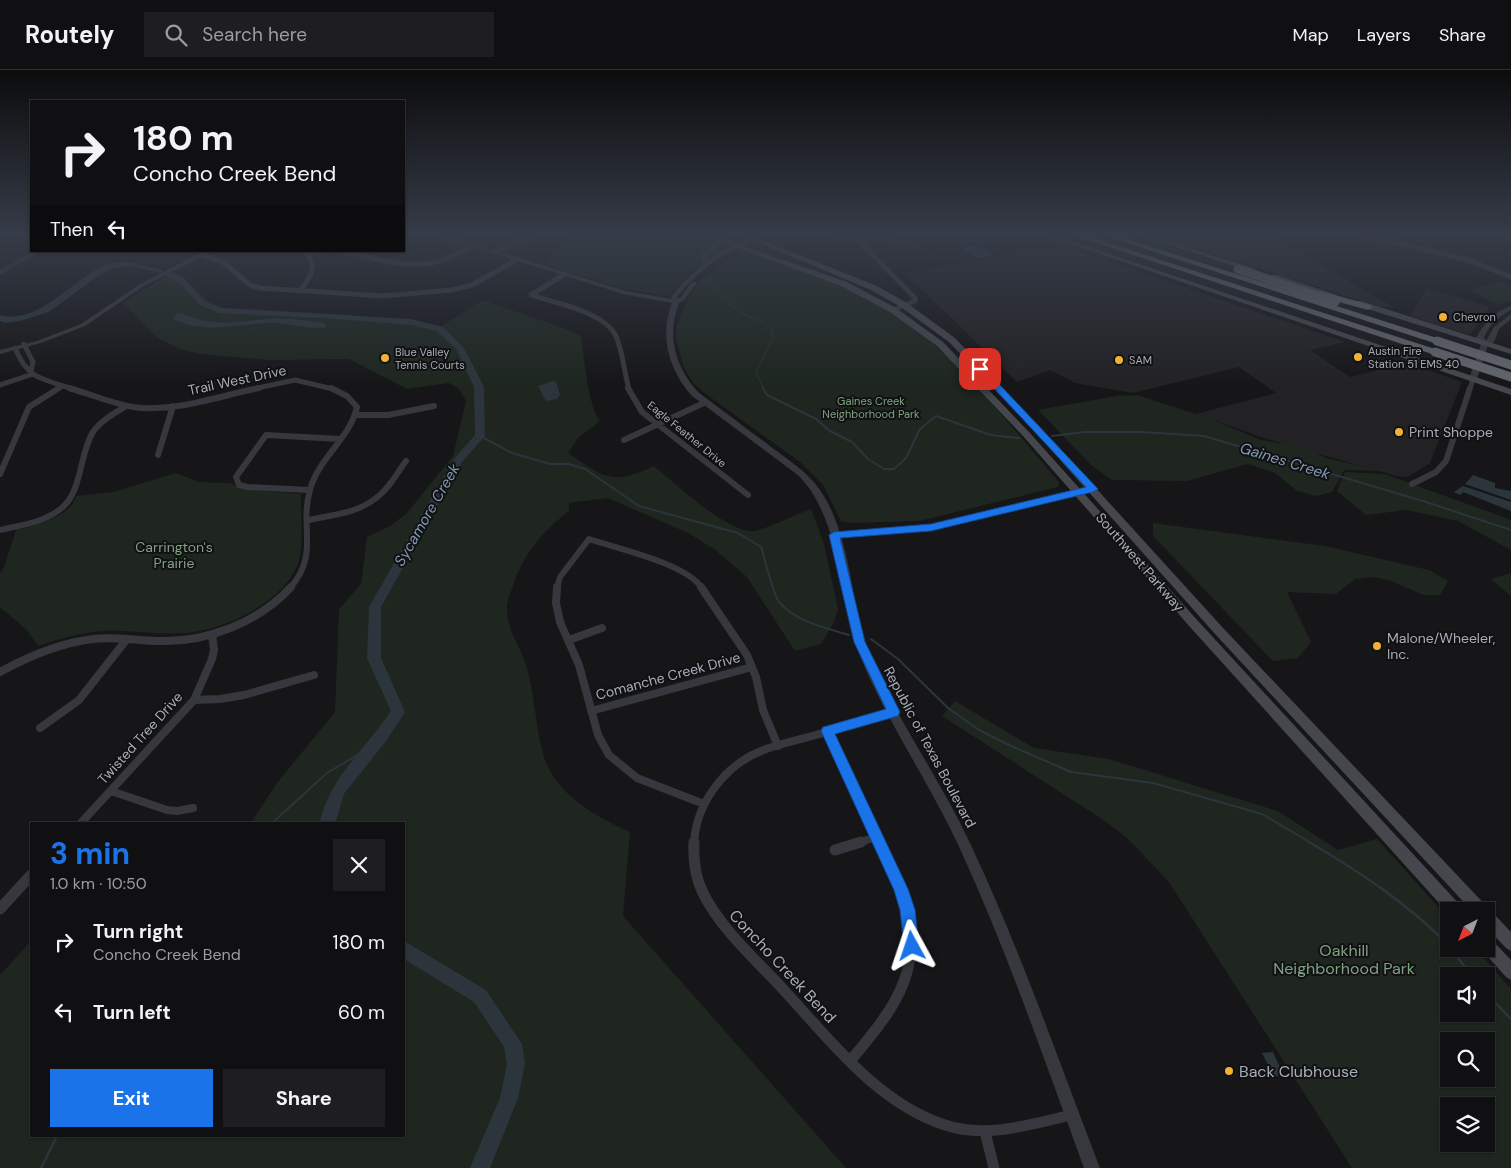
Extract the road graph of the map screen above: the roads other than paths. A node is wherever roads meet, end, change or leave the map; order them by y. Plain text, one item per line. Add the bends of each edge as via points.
1 (145, 284) edge
2 (252, 284) edge
3 (306, 284) edge
4 (473, 284) edge
5 (548, 284) edge
6 (596, 284) edge
7 (692, 284) edge
8 (844, 284) edge
9 (864, 284) edge
10 (902, 284) edge
11 (1197, 284) edge
12 (1229, 284) edge
13 (1270, 284) edge
14 (1282, 284) edge
15 (1283, 284) edge
16 (1298, 284) edge
17 (300, 291) junction
18 (676, 302) junction
19 (904, 305) junction
20 (1368, 307) junction
21 (1511, 308) edge
22 (893, 310) junction
23 (1511, 316) edge
24 (1438, 336) junction
25 (1485, 344) junction
26 (25, 345) junction
27 (15, 348) junction
28 (0, 352) edge
29 (948, 352) junction
30 (1435, 352) joint
31 (1511, 352) edge
32 (1410, 356) junction
33 (1511, 358) edge
34 (1511, 364) edge
35 (32, 373) junction
36 (1511, 377) edge
37 (1473, 378) junction
38 (991, 380) junction
39 (0, 384) edge
40 (62, 386) junction
41 (1511, 390) edge
42 (706, 402) junction
43 (126, 406) junction
44 (173, 406) junction
45 (434, 406) dead end
46 (356, 415) junction
47 (658, 424) junction
48 (340, 439) junction
49 (624, 440) dead end
50 (158, 455) dead end
51 (406, 460) dead end
52 (0, 474) edge
53 (1412, 484) dead end
54 (1093, 489) junction
55 (309, 490) junction
56 (1079, 492) junction
57 (748, 495) dead end
58 (309, 520) junction
59 (0, 530) edge
60 (834, 535) junction
61 (602, 628) dead end
62 (212, 634) junction
63 (127, 639) junction
64 (569, 640) junction
65 (752, 667) junction
66 (0, 672) edge
67 (314, 674) dead end
68 (194, 700) junction
69 (591, 711) junction
70 (893, 712) junction
71 (40, 728) dead end
72 (827, 731) junction
73 (778, 746) junction
74 (110, 791) junction
75 (704, 804) junction
76 (193, 808) dead end
77 (82, 822) edge
78 (876, 837) junction
79 (835, 850) dead end
80 (30, 877) edge
81 (1448, 902) edge
82 (1474, 902) edge
83 (0, 909) edge
84 (1495, 926) edge
85 (1511, 943) edge
86 (1495, 954) edge
87 (1511, 972) edge
88 (851, 1060) junction
89 (1072, 1115) junction
90 (985, 1132) junction
91 (994, 1168) edge
92 (1092, 1168) edge

1 - 26 street via 88,322
2 - 17 street
3 - 17 street
4 - 17 street via 457,289 383,296
5 - 47 street, Eagle Feather Drive via 531,295 592,316 612,330 617,338 632,400
6 - 18 street via 625,294
7 - 18 street, Republic of Texas Boulevard
8 - 22 main road, Southwest Parkway
9 - 19 main road, Southwest Parkway
10 - 19 street via 915,298
11 - 32 main road
12 - 30 highway
13 - 24 highway
14 - 20 highway
15 - 24 highway, bridge
16 - 20 main road
18 - 42 street, Republic of Texas Boulevard via 670,316 669,333 677,370 689,388
19 - 22 street
19 - 38 main road, Southwest Parkway via 941,331
20 - 24 main road
21 - 25 street via 1486,326 1480,338
22 - 29 main road, Southwest Parkway
23 - 25 street via 1499,325 1490,342
24 - 25 main road
24 - 32 main road via 1462,342 1457,361 1443,364
24 - 34 highway, bridge
25 - 31 main road
25 - 37 street
26 - 27 street
26 - 35 street via 32,362
27 - 28 street
27 - 35 street via 22,365
29 - 38 main road via 957,355 984,380
29 - 56 main road, Southwest Parkway
30 - 36 highway, bridge
32 - 37 main road
33 - 41 main road via 1504,360 1498,375 1503,385
35 - 39 street
35 - 40 street, Trail West Drive
37 - 41 main road
37 - 53 street via 1446,461 1436,472
38 - 54 main road, Southwest Parkway
40 - 43 street, Trail West Drive
40 - 52 street via 29,407
42 - 47 street
42 - 60 street, Republic of Texas Boulevard via 807,479 825,505
43 - 44 street, Trail West Drive
43 - 59 street via 93,432 72,494 64,506 40,521
44 - 46 street, Trail West Drive via 296,380 314,382 346,395 355,403
44 - 50 street
45 - 46 street via 388,415
46 - 48 street
47 - 49 street
47 - 57 street, Eagle Feather Drive
48 - 55 street
48 - 55 street via 266,436 236,476 239,484 248,487
51 - 58 street via 383,492 371,502 356,509
54 - 56 street
54 - 82 main road, Southwest Parkway via 1220,632
55 - 58 street
56 - 60 street via 924,529
56 - 81 main road, Southwest Parkway via 1194,624
58 - 62 street via 308,556 295,582 267,608
60 - 70 street, Republic of Texas Boulevard via 860,642
61 - 64 street
62 - 63 street via 174,641
62 - 68 street, Twisted Tree Drive via 212,659
63 - 66 street via 101,638 68,644 30,656
63 - 71 street via 79,700
64 - 65 street via 557,612 556,591 564,571 588,539 662,562 687,574 706,593
64 - 69 street via 580,665
65 - 69 street, Comanche Creek Drive
65 - 73 street via 763,710
67 - 68 street via 242,696
68 - 74 street, Twisted Tree Drive
69 - 75 street via 603,746 622,767 650,784
70 - 72 street, Concho Creek Bend
70 - 89 street, Republic of Texas Boulevard via 945,806 984,886
72 - 73 street, Concho Creek Bend
72 - 78 street
73 - 75 street, Concho Creek Bend via 741,762 720,780
74 - 76 street via 167,810
74 - 77 street, Twisted Tree Drive
75 - 88 street, Concho Creek Bend via 692,847 695,871 706,900 724,927
78 - 79 street
78 - 88 street via 907,910 911,959 905,984 892,1010
80 - 83 street
84 - 85 main road
86 - 87 main road
88 - 90 street, Concho Creek Bend via 884,1092 914,1112 946,1126
89 - 90 street, Concho Creek Bend
89 - 92 street, Republic of Texas Boulevard
90 - 91 street

